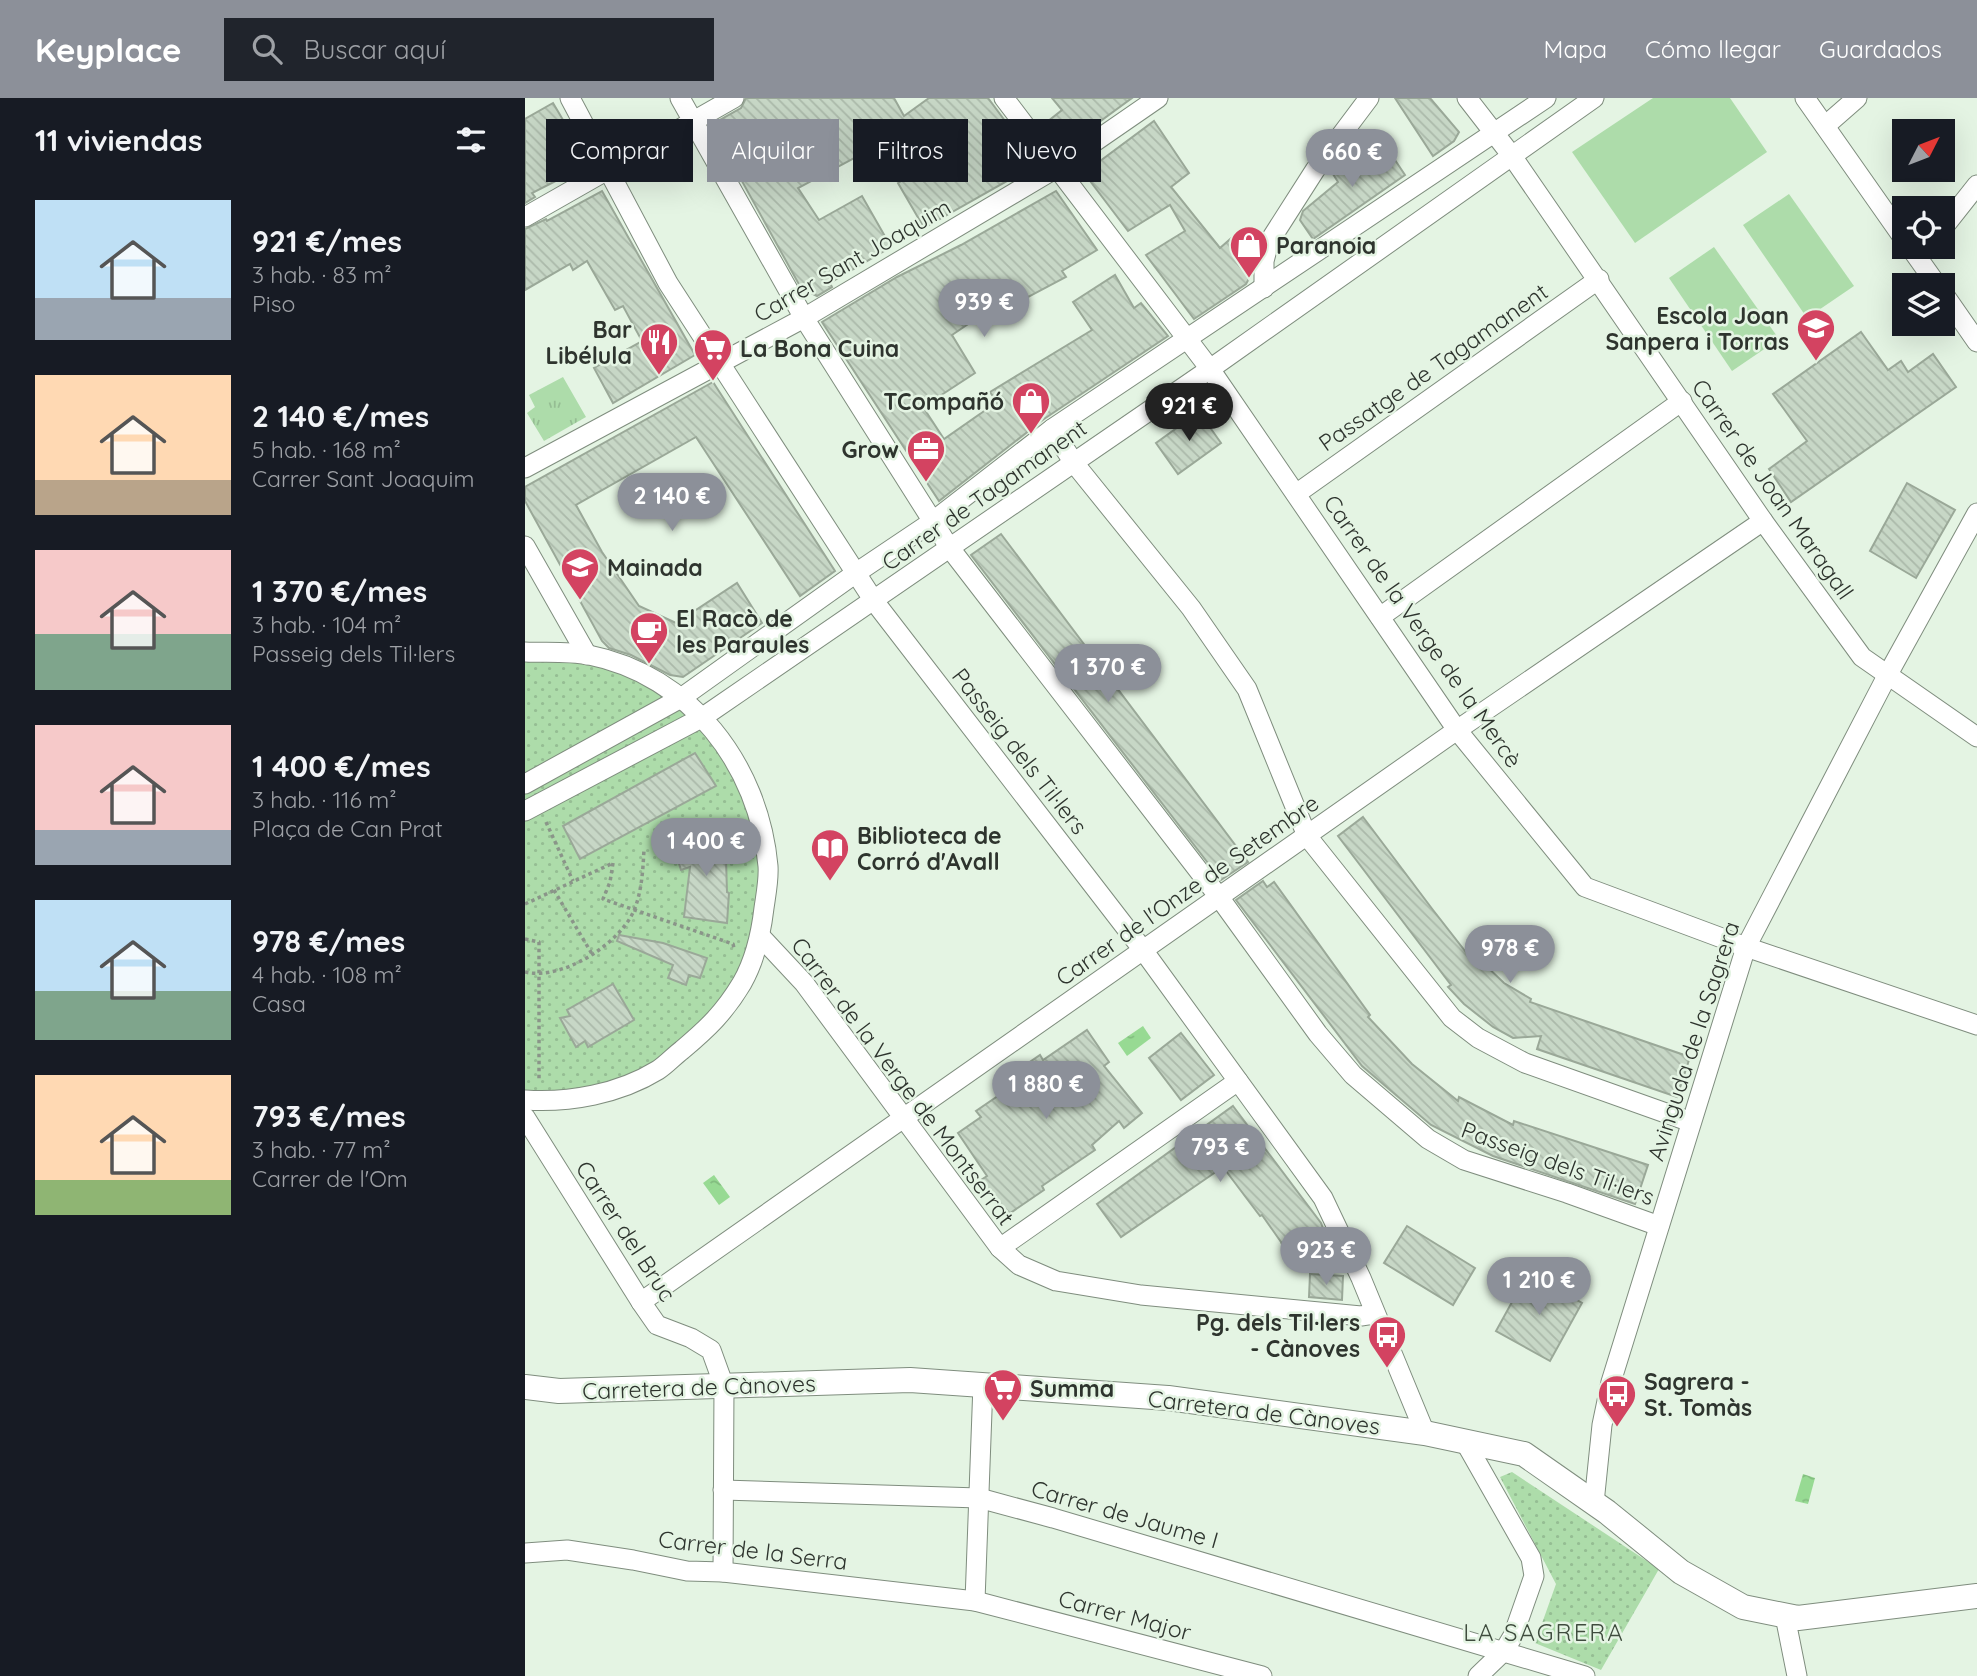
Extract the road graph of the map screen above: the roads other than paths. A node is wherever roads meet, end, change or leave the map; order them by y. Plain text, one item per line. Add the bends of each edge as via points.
1 (570, 98) edge
2 (680, 98) edge
3 (734, 98) edge
4 (1004, 98) edge
5 (1158, 98) edge
6 (1369, 98) edge
7 (1467, 98) edge
8 (1546, 98) edge
9 (1594, 98) edge
10 (1805, 98) edge
11 (1857, 98) edge
12 (581, 119) edge
13 (692, 119) edge
14 (1020, 119) edge
15 (693, 121) joint
16 (1825, 127) junction
17 (1495, 133) junction
18 (1101, 137) edge
19 (1512, 156) junction
20 (586, 182) edge
21 (614, 182) edge
22 (1033, 182) edge
23 (1069, 182) edge
24 (1977, 185) edge
25 (1955, 213) edge
26 (525, 217) edge
27 (1892, 222) edge
28 (1599, 279) junction
29 (1264, 288) junction
30 (1955, 310) edge
31 (804, 318) junction
32 (1187, 339) junction
33 (1977, 341) edge
34 (720, 364) junction
35 (1210, 369) junction
36 (1682, 401) junction
37 (1052, 429) junction
38 (1075, 463) junction
39 (525, 468) edge
40 (1296, 494) junction
41 (1977, 513) edge
42 (1763, 521) junction
43 (932, 522) junction
44 (525, 546) edge
45 (949, 547) junction
46 (856, 573) junction
47 (874, 601) junction
48 (1380, 617) junction
49 (525, 652) edge
50 (587, 655) junction
51 (1887, 676) junction
52 (681, 698) junction
53 (703, 717) junction
54 (1457, 730) junction
55 (1977, 737) edge
56 (525, 784) edge
57 (531, 808) edge
58 (1307, 836) junction
59 (1219, 897) junction
60 (761, 937) junction
61 (1746, 947) junction
62 (1143, 950) junction
63 (1977, 1025) edge
64 (1238, 1081) junction
65 (532, 1100) edge
66 (904, 1116) junction
67 (525, 1117) edge
68 (1691, 1122) junction
69 (1659, 1226) junction
70 (1000, 1248) junction
71 (641, 1302) junction
72 (1374, 1314) junction
73 (983, 1384) junction
74 (723, 1386) junction
75 (525, 1387) edge
76 (1425, 1433) junction
77 (1464, 1440) junction
78 (723, 1490) junction
79 (979, 1498) junction
80 (1594, 1503) junction
81 (525, 1553) edge
82 (723, 1572) junction
83 (1977, 1596) edge
84 (975, 1601) junction
85 (1785, 1616) junction
86 (1504, 1651) junction
87 (1262, 1676) edge
88 (1478, 1676) edge
89 (1585, 1676) edge
90 (1797, 1676) edge

1 - 12 street, Passeig dels Til·lers
2 - 13 street, Passeig dels Til·lers
3 - 15 street
4 - 14 street, Carrer de la Verge de la Mercè
5 - 18 street, Carrer Sant Joaquim
6 - 29 street via 1269,242
7 - 17 street, Carrer de Joan Maragall
8 - 17 street, Carrer de Tagamanent
9 - 19 street, Carrer de Tagamanent
10 - 16 street
11 - 16 street
15 - 31 street, Passeig dels Til·lers
16 - 27 street
17 - 19 street, Carrer de Joan Maragall
17 - 29 street, Carrer de Tagamanent
19 - 28 street, Carrer de Joan Maragall
19 - 35 street, Carrer de Tagamanent
20 - 26 street
21 - 34 street, Passeig dels Til·lers
22 - 31 street, Carrer Sant Joaquim
23 - 32 street, Carrer de la Verge de la Mercè
24 - 25 street
28 - 36 street, Carrer de Joan Maragall
28 - 40 street, Passatge de Tagamanent
29 - 32 street, Carrer de Tagamanent
30 - 33 street
31 - 34 street, Carrer Sant Joaquim
31 - 43 street, Passeig dels Til·lers
32 - 35 street, Carrer de la Verge de la Mercè
32 - 37 street, Carrer de Tagamanent
34 - 39 street, Carrer Sant Joaquim
34 - 46 street, Passeig dels Til·lers
35 - 38 street, Carrer de Tagamanent
35 - 40 street, Carrer de la Verge de la Mercè
36 - 42 street, Carrer de Joan Maragall
36 - 48 street
37 - 38 street
37 - 43 street, Carrer de Tagamanent
38 - 45 street, Carrer de Tagamanent
38 - 58 street via 1191,608 1247,689
40 - 48 street, Carrer de la Verge de la Mercè
41 - 51 street, Avinguda de la Sagrera
42 - 51 street, Carrer de Joan Maragall via 1862,657
42 - 54 street, Carrer de l'Onze de Setembre
43 - 45 street, Passeig dels Til·lers
43 - 46 street, Carrer de Tagamanent
44 - 50 street
45 - 47 street, Carrer de Tagamanent
45 - 59 street, Passeig dels Til·lers
46 - 47 street, Passeig dels Til·lers
46 - 52 street, Carrer de Tagamanent
47 - 53 street, Carrer de Tagamanent
47 - 62 street, Passeig dels Til·lers
48 - 54 street, Carrer de la Verge de la Mercè
49 - 50 street
50 - 52 street via 652,679
51 - 55 street, Carrer de Joan Maragall
51 - 61 street, Avinguda de la Sagrera
52 - 53 street
52 - 56 street, Carrer de Tagamanent
53 - 57 street, Carrer de Tagamanent
53 - 60 street via 740,767 760,816 769,868
54 - 58 street, Carrer de l'Onze de Setembre
54 - 61 street, Carrer de la Verge de la Mercè via 1584,887
58 - 59 street, Carrer de l'Onze de Setembre
58 - 68 street via 1438,1002 1478,1038 1525,1063
59 - 62 street, Carrer de l'Onze de Setembre
59 - 69 street, Passeig dels Til·lers via 1353,1076 1428,1139 1464,1160
60 - 65 street via 743,982 715,1022 658,1070 613,1090 564,1100
60 - 66 street, Carrer de la Verge de Montserrat via 804,983
61 - 63 street, Carrer de la Verge de la Mercè
61 - 68 street, Avinguda de la Sagrera
62 - 64 street, Passeig dels Til·lers
62 - 66 street, Carrer de l'Onze de Setembre
64 - 70 street
64 - 72 street, Passeig dels Til·lers via 1323,1198
66 - 70 street, Carrer de la Verge de Montserrat
66 - 71 street, Carrer de l'Onze de Setembre
67 - 71 street, Carrer del Bruc
68 - 69 street, Avinguda de la Sagrera
69 - 80 street, Avinguda de la Sagrera via 1611,1382
70 - 72 street, Carrer de la Verge de Montserrat via 1019,1265 1056,1281 1223,1304
71 - 74 street, Carrer del Bruc via 657,1325 711,1350
72 - 76 street, Passeig dels Til·lers
73 - 74 street, Carretera de Cànoves via 910,1380
73 - 76 street, Carretera de Cànoves via 1168,1398
73 - 79 street
74 - 75 street, Carretera de Cànoves via 559,1391
74 - 78 street, Carrer del Bruc
76 - 77 street, Carretera de Cànoves
77 - 80 street, Carretera de Cànoves via 1524,1454
77 - 86 street via 1531,1558 1534,1576
78 - 79 street, Carrer de Jaume I
78 - 82 street, Carrer del Bruc
79 - 84 street
79 - 86 street, Carrer de Jaume I
80 - 85 street, Carretera de Cànoves via 1681,1572 1743,1607
81 - 82 street, Carrer de la Serra via 567,1550 687,1571
82 - 84 street, Carrer de la Serra
83 - 85 street, Carretera de Cànoves
84 - 87 street, Carrer Major
85 - 90 street
86 - 88 street
86 - 89 street, Carrer de Jaume I

